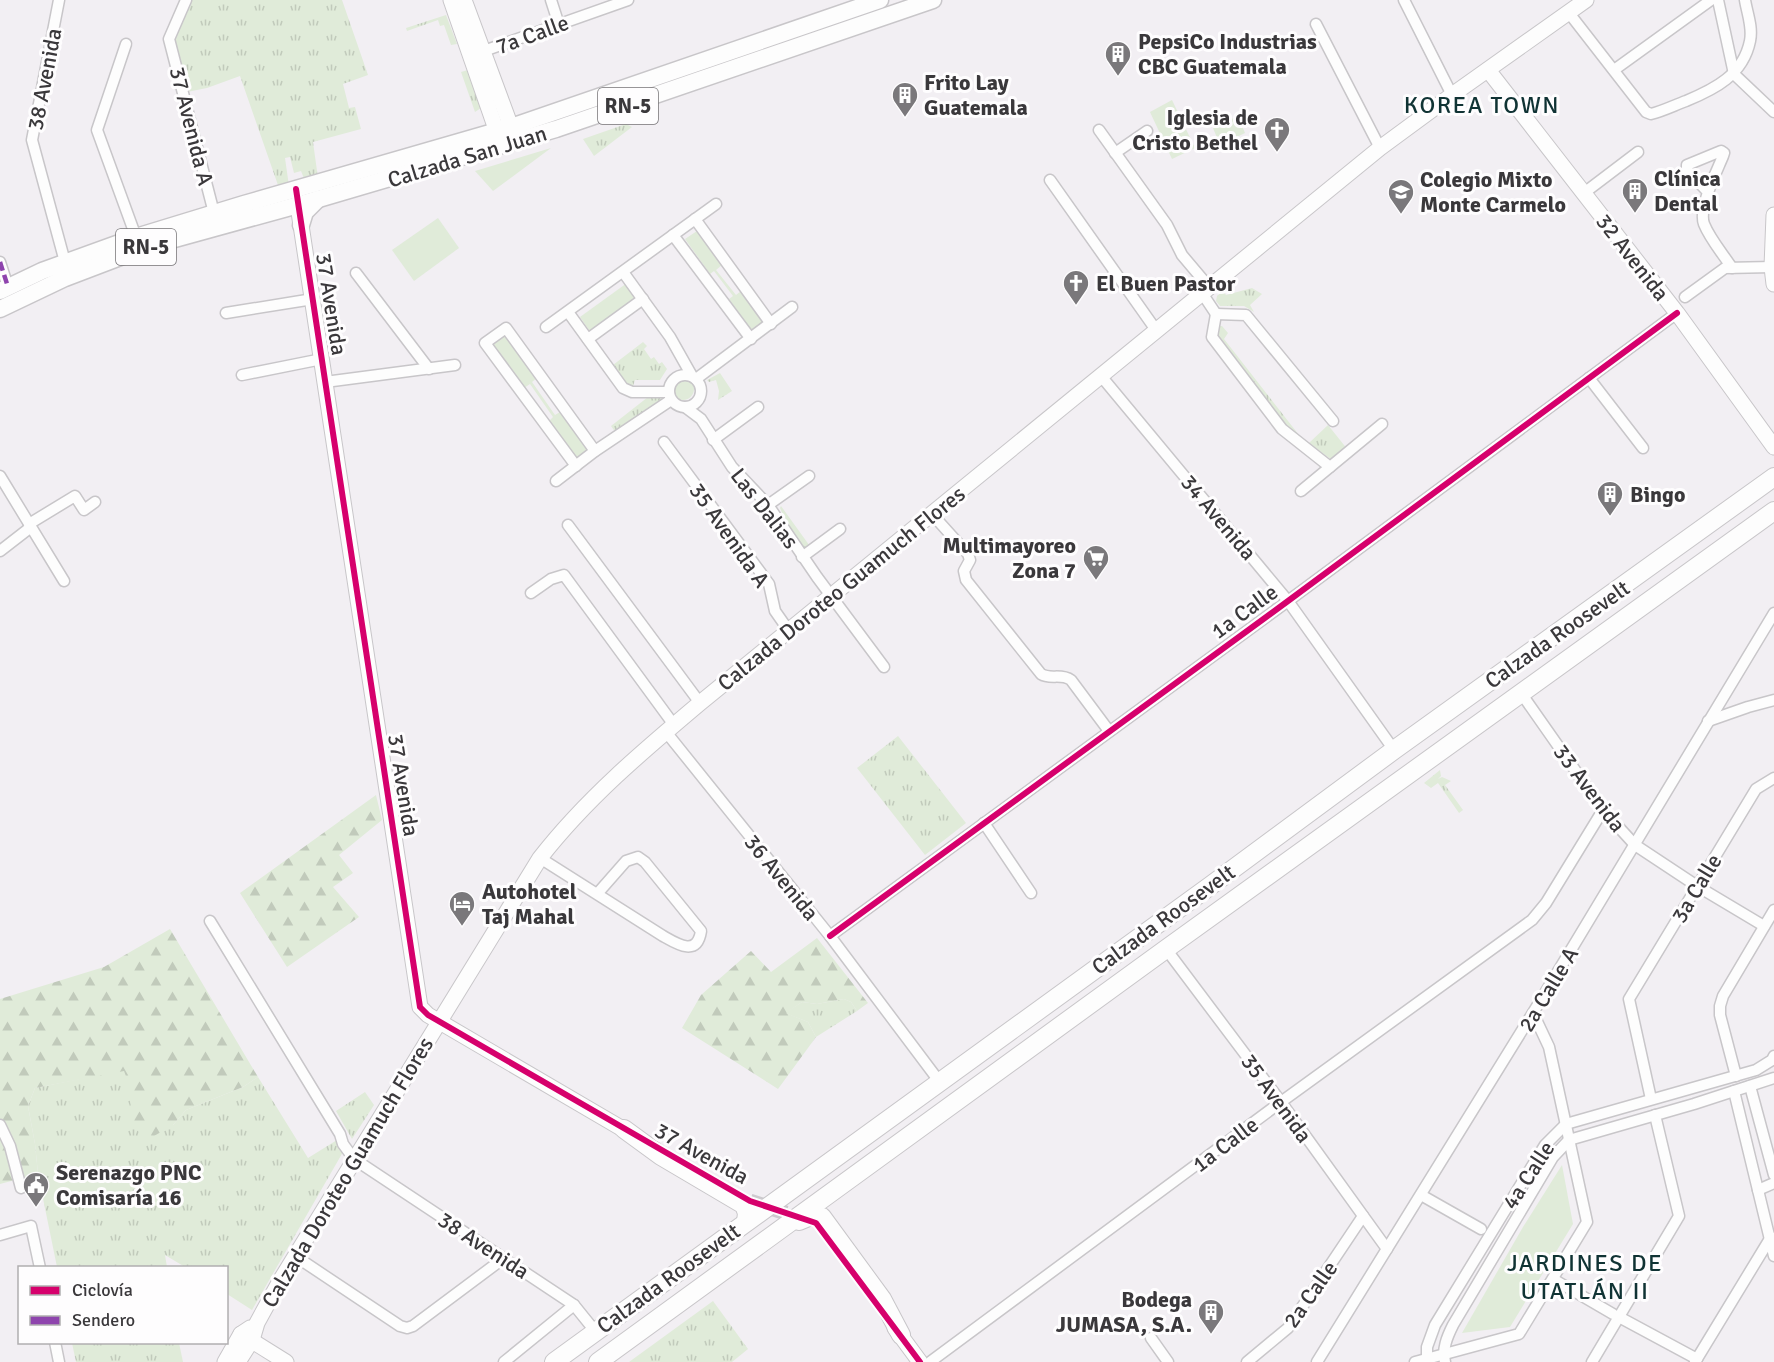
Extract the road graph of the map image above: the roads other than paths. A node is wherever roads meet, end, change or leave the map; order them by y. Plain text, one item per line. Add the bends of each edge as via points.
1 (59, 0) edge
2 (186, 0) edge
3 (451, 0) edge
4 (464, 0) edge
5 (551, 0) edge
6 (628, 0) edge
7 (880, 0) edge
8 (933, 0) edge
9 (1404, 0) edge
10 (1586, 0) edge
11 (1711, 0) edge
12 (1718, 0) edge
13 (1745, 0) edge
14 (1569, 13) junction
15 (559, 24) junction
16 (1316, 24) dead end
17 (126, 44) dead end
18 (476, 54) junction
19 (1488, 70) junction
20 (1614, 70) junction
21 (1734, 74) junction
22 (1452, 95) junction
23 (1774, 112) edge
24 (504, 129) junction
25 (1099, 130) dead end
26 (1147, 131) dead end
27 (1380, 148) junction
28 (1638, 152) dead end
29 (1115, 153) junction
30 (1050, 180) dead end
31 (1708, 192) dead end
32 (1584, 193) junction
33 (297, 197) junction
34 (318, 199) junction
35 (716, 204) dead end
36 (214, 213) junction
37 (1774, 215) edge
38 (695, 219) junction
39 (301, 225) junction
40 (673, 235) junction
41 (136, 237) junction
42 (0, 262) edge
43 (65, 262) junction
44 (1732, 268) junction
45 (623, 272) junction
46 (356, 273) dead end
47 (1773, 277) edge
48 (4, 289) edge
49 (1205, 290) junction
50 (1685, 297) dead end
51 (313, 299) junction
52 (644, 299) junction
53 (792, 307) dead end
54 (0, 309) edge
55 (568, 312) junction
56 (226, 313) dead end
57 (1677, 313) junction
58 (1216, 314) junction
59 (771, 324) junction
60 (546, 327) dead end
61 (1156, 330) junction
62 (588, 339) junction
63 (751, 339) junction
64 (322, 359) junction
65 (455, 365) dead end
66 (424, 369) junction
67 (242, 375) dead end
68 (1101, 376) junction
69 (694, 377) junction
70 (1589, 378) junction
71 (325, 382) junction
72 (700, 395) junction
73 (669, 396) junction
74 (685, 407) junction
75 (758, 407) dead end
76 (701, 418) junction
77 (1333, 421) dead end
78 (1382, 424) dead end
79 (1767, 433) edge
80 (713, 440) junction
81 (664, 442) dead end
82 (1774, 447) edge
83 (1643, 448) dead end
84 (595, 451) junction
85 (576, 466) junction
86 (1330, 467) junction
87 (0, 476) edge
88 (809, 476) dead end
89 (1774, 477) edge
90 (556, 481) dead end
91 (1301, 491) dead end
92 (95, 502) dead end
93 (768, 505) junction
94 (1774, 511) edge
95 (932, 514) junction
96 (30, 525) junction
97 (568, 525) dead end
98 (840, 529) dead end
99 (0, 551) edge
100 (802, 557) junction
101 (64, 581) dead end
102 (531, 593) dead end
103 (832, 596) junction
104 (1288, 601) junction
105 (1774, 614) edge
106 (789, 631) junction
107 (884, 667) dead end
108 (1491, 680) junction
109 (1733, 681) junction
110 (1515, 698) junction
111 (1774, 700) edge
112 (700, 703) junction
113 (1748, 707) junction
114 (1708, 721) junction
115 (670, 729) junction
116 (1109, 731) junction
117 (1394, 750) junction
118 (1774, 778) edge
119 (1603, 810) junction
120 (984, 823) junction
121 (1635, 845) junction
122 (540, 858) junction
123 (1697, 886) junction
124 (1031, 893) dead end
125 (597, 894) junction
126 (1191, 899) junction
127 (1774, 910) edge
128 (210, 921) dead end
129 (1764, 926) junction
130 (830, 936) junction
131 (1166, 949) junction
132 (1533, 1013) junction
133 (439, 1021) junction
134 (1774, 1056) edge
135 (1736, 1076) junction
136 (1774, 1078) edge
137 (939, 1081) junction
138 (1750, 1086) junction
139 (974, 1089) junction
140 (1690, 1089) junction
141 (1734, 1091) junction
142 (1651, 1100) junction
143 (1281, 1102) junction
144 (1694, 1104) junction
145 (1613, 1111) junction
146 (1655, 1115) junction
147 (1566, 1124) junction
148 (0, 1125) edge
149 (1617, 1126) junction
150 (624, 1129) junction
151 (1569, 1140) junction
152 (360, 1159) junction
153 (1773, 1170) edge
154 (1774, 1184) edge
155 (21, 1188) dead end
156 (1758, 1190) junction
157 (1421, 1195) junction
158 (750, 1201) tunnel mouth
159 (1363, 1216) junction
160 (746, 1222) junction
161 (816, 1223) tunnel mouth
162 (786, 1226) junction
163 (1486, 1231) junction
164 (0, 1234) edge
165 (1772, 1235) edge
166 (1503, 1240) junction
167 (1387, 1249) junction
168 (295, 1256) junction
169 (1774, 1256) edge
170 (504, 1258) junction
171 (40, 1266) edge
172 (1552, 1279) junction
173 (574, 1305) junction
174 (1616, 1316) junction
175 (595, 1331) junction
176 (901, 1335) junction
177 (247, 1337) junction
178 (1151, 1338) dead end
179 (56, 1344) edge
180 (1444, 1359) edge
181 (1423, 1361) edge
182 (1696, 1361) edge
183 (60, 1362) edge
184 (225, 1362) edge
185 (238, 1362) edge
186 (286, 1362) edge
187 (504, 1362) edge
188 (554, 1362) edge
189 (598, 1362) edge
190 (920, 1362) edge
191 (930, 1362) edge
192 (1168, 1362) edge
193 (1247, 1362) edge
194 (1317, 1362) edge
195 (1592, 1362) edge

1 - 43 street, 38 Avenida via 32,140
2 - 36 street, 37 Avenida A via 169,39
3 - 18 street
4 - 18 street
5 - 15 street
6 - 15 street, 7a Calle
7 - 24 main road, Calzada San Juan / RN-5
8 - 34 main road, Calzada San Juan / RN-5 via 616,110
9 - 22 street
10 - 14 street, Calzada Doroteo Guamuch Flores
11 - 20 street
12 - 21 street
13 - 21 street via 1750,41
14 - 19 street, Calzada Doroteo Guamuch Flores
14 - 20 street
15 - 18 street, 7a Calle
16 - 27 street
17 - 41 street via 97,130
18 - 24 street
19 - 22 street, Calzada Doroteo Guamuch Flores
19 - 32 street, 32 Avenida
20 - 21 street via 1652,114 1713,90
21 - 23 street
22 - 27 street, Calzada Doroteo Guamuch Flores
24 - 33 main road, Calzada San Juan / RN-5
25 - 29 street
26 - 29 street
27 - 49 street, Calzada Doroteo Guamuch Flores
28 - 32 street
29 - 49 street via 1167,225
30 - 61 street
31 - 44 street via 1704,222
32 - 57 street, 32 Avenida
33 - 34 main road, Calzada San Juan / RN-5
33 - 36 main road, Calzada San Juan / RN-5
33 - 39 street, 37 Avenida
33 - 54 main road, Calzada San Juan / RN-5 via 149,246 65,278
34 - 39 main road via 305,212
35 - 38 street
36 - 41 main road, Calzada San Juan / RN-5
37 - 47 street
38 - 40 street
38 - 59 street
39 - 51 street, 37 Avenida
40 - 45 street
40 - 63 street
41 - 43 main road, Calzada San Juan / RN-5
42 - 48 street
43 - 48 main road, Calzada San Juan / RN-5
44 - 47 street
44 - 50 street via 1725,268
45 - 52 street
45 - 55 street
46 - 66 street
49 - 58 street
49 - 61 street, Calzada Doroteo Guamuch Flores
51 - 56 street
51 - 64 street, 37 Avenida
52 - 62 street
52 - 69 street
53 - 59 street
55 - 60 street
55 - 62 street
57 - 70 street, 1a Calle
57 - 79 street, 32 Avenida
58 - 77 street via 1246,315
58 - 86 street via 1212,337 1282,429
59 - 63 street
61 - 68 street, Calzada Doroteo Guamuch Flores
62 - 73 street via 623,388
63 - 69 street
64 - 67 street
64 - 71 street, 37 Avenida
65 - 66 street
66 - 71 street
68 - 95 street, Calzada Doroteo Guamuch Flores
68 - 104 street, 34 Avenida
69 - 72 street
69 - 73 street via 678,375 670,382
70 - 83 street
70 - 104 street, 1a Calle
71 - 133 street, 37 Avenida via 420,1007
72 - 74 street via 695,404
72 - 76 street, Las Dalias
73 - 74 street
73 - 84 street
74 - 76 street, Las Dalias
75 - 80 street
76 - 80 street, Las Dalias
78 - 86 street
79 - 82 street, 32 Avenida
80 - 93 street, Las Dalias
81 - 106 street, 35 Avenida A via 769,584 775,611
84 - 85 street
84 - 85 street via 506,328 485,343
85 - 90 street
86 - 91 street
87 - 96 street
88 - 93 street
89 - 108 highway, Calzada Roosevelt
92 - 96 street via 84,510 75,496
93 - 100 street, Las Dalias
94 - 110 highway, Calzada Roosevelt
95 - 103 street, Calzada Doroteo Guamuch Flores
95 - 116 street via 968,554 966,580 1041,674 1071,680
96 - 99 street
96 - 101 street
97 - 112 street
98 - 100 street
100 - 103 street, Las Dalias
102 - 115 street, 36 Avenida via 564,575
103 - 106 street, Calzada Doroteo Guamuch Flores
103 - 107 street, Las Dalias
104 - 116 street, 1a Calle
104 - 117 street, 34 Avenida
105 - 109 street, 2a Calle A
106 - 112 street, Calzada Doroteo Guamuch Flores
108 - 110 highway
108 - 117 highway, Calzada Roosevelt
109 - 113 street via 1731,699 1738,706
109 - 114 street, 2a Calle A
110 - 119 street, 33 Avenida
110 - 131 highway, Calzada Roosevelt
111 - 113 street
112 - 115 street, Calzada Doroteo Guamuch Flores
113 - 114 street
114 - 121 street, 2a Calle A
115 - 122 street, Calzada Doroteo Guamuch Flores via 604,787
115 - 130 street, 36 Avenida
116 - 120 street, 1a Calle
117 - 126 highway, Calzada Roosevelt
118 - 123 street, 3a Calle via 1756,789
119 - 121 street, 33 Avenida
119 - 143 street, 1a Calle via 1532,920
120 - 124 street
120 - 130 street, 1a Calle
121 - 123 street, 33 Avenida
121 - 132 street, 2a Calle A
122 - 125 street
122 - 133 street, Calzada Doroteo Guamuch Flores
123 - 129 street, 33 Avenida
123 - 142 street, 3a Calle via 1629,999
125 - 125 street via 678,944 688,947 700,939 701,931 638,857 626,861
126 - 131 highway via 1182,914 1162,931 1160,940
126 - 137 highway, Calzada Roosevelt
127 - 129 street
128 - 152 street, 38 Avenida via 343,1144
129 - 135 street via 1720,1006
130 - 137 street, 36 Avenida
131 - 139 highway, Calzada Roosevelt
131 - 143 street, 35 Avenida
132 - 147 street via 1549,1047
132 - 157 street, 2a Calle A
133 - 150 street, 37 Avenida
133 - 152 street, Calzada Doroteo Guamuch Flores
134 - 135 street, 4a Calle via 1756,1070
135 - 140 street, 4a Calle
136 - 138 street, 4a Calle
137 - 139 highway
137 - 160 highway, Calzada Roosevelt
138 - 141 street, 4a Calle
138 - 153 street
139 - 162 highway, Calzada Roosevelt
140 - 142 street, 4a Calle
140 - 144 street
141 - 144 street, 4a Calle
141 - 156 street
142 - 145 street, 4a Calle
143 - 159 street, 35 Avenida
143 - 191 street, 1a Calle
144 - 146 street, 4a Calle
145 - 147 street, 4a Calle
145 - 149 street
146 - 149 street, 4a Calle
146 - 174 street via 1678,1221
147 - 151 street
147 - 163 street, 4a Calle via 1545,1145
148 - 155 street
149 - 151 street, 4a Calle
150 - 158 street, 37 Avenida
150 - 160 highway via 661,1156 744,1205
151 - 166 street via 1553,1156
151 - 172 street via 1588,1219
152 - 168 street, Calzada Doroteo Guamuch Flores
152 - 170 street, 38 Avenida
154 - 156 street
156 - 165 street
157 - 163 street
157 - 167 street, 2a Calle A
159 - 167 street, 35 Avenida
159 - 193 street, 2a Calle via 1288,1328
160 - 175 highway, Calzada Roosevelt
161 - 176 street
162 - 176 highway via 811,1216 822,1217 882,1299
162 - 189 highway, Calzada Roosevelt
163 - 166 street
163 - 181 street, 4a Calle via 1435,1325
164 - 171 street via 31,1226
165 - 169 street
165 - 182 street
166 - 180 street via 1445,1341
167 - 194 street, 2a Calle A
168 - 170 street via 406,1328
168 - 177 street, Calzada Doroteo Guamuch Flores
170 - 173 street, 38 Avenida
172 - 174 street
172 - 180 street via 1519,1334
173 - 175 street, 38 Avenida
173 - 187 street
174 - 182 street
174 - 195 street
175 - 188 highway, Calzada Roosevelt
176 - 190 street
177 - 184 street, Calzada Doroteo Guamuch Flores
177 - 185 street, Calzada Doroteo Guamuch Flores
177 - 186 street
178 - 192 street
179 - 183 street
180 - 181 street

